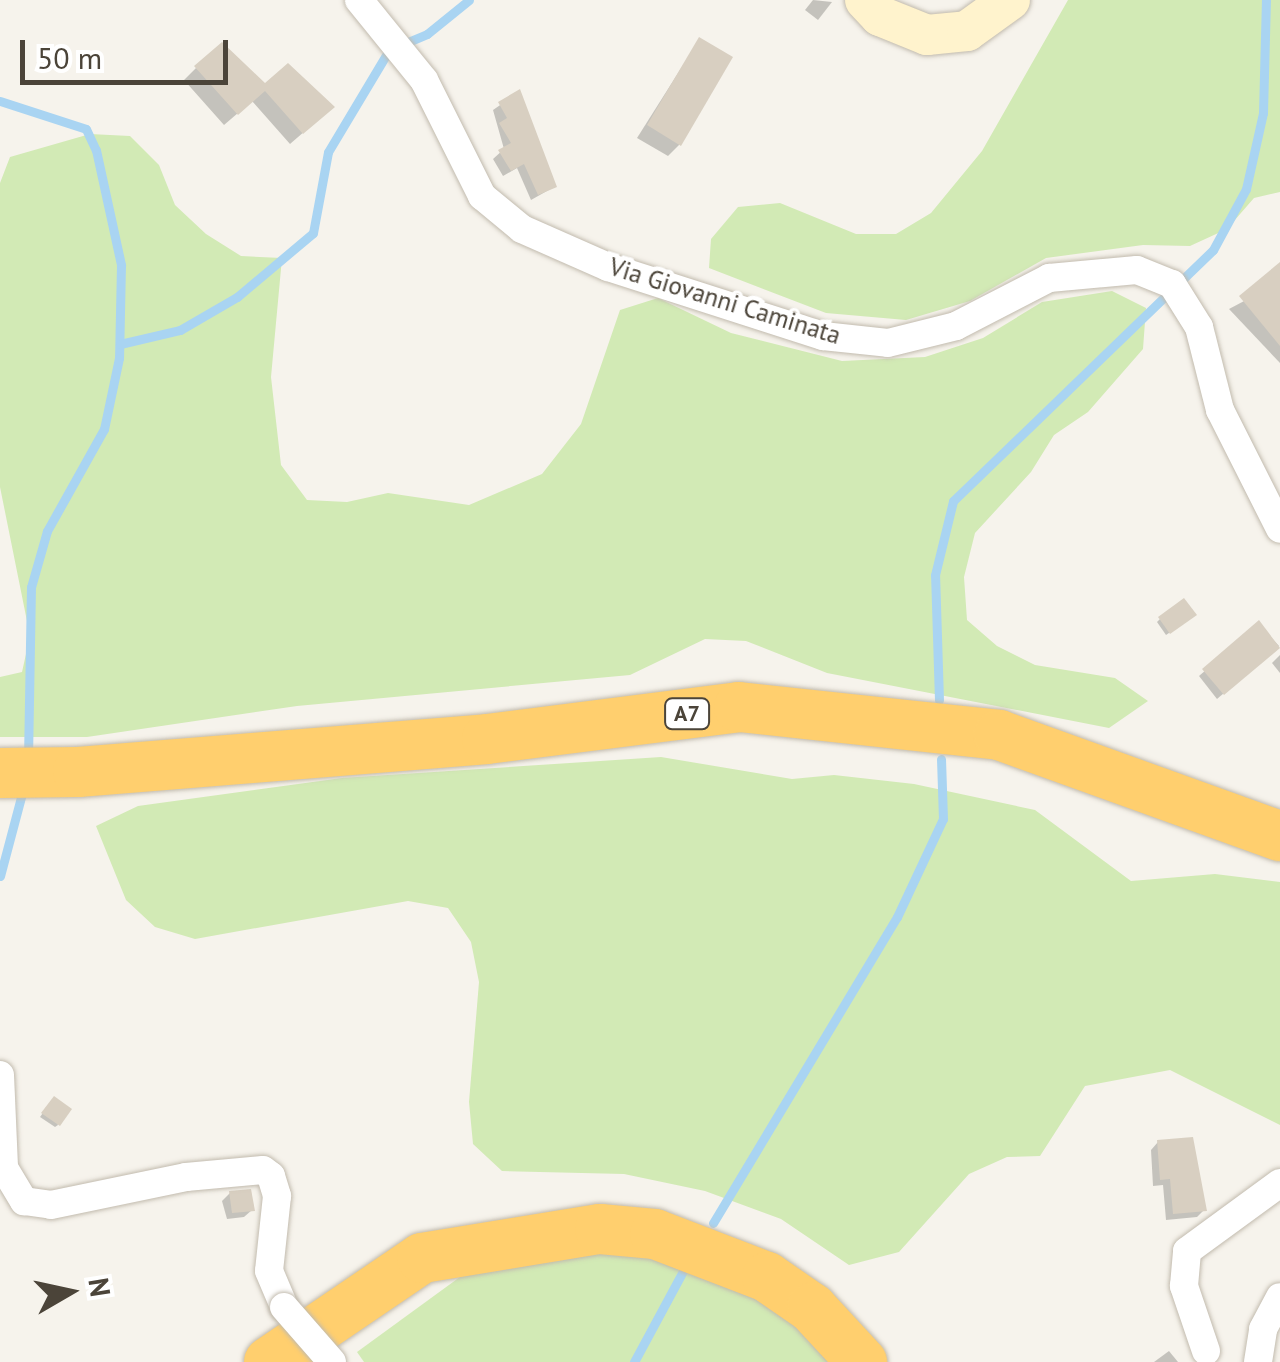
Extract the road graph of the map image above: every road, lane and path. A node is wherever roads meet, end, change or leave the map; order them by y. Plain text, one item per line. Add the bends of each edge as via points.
1 (359, 0) edge
2 (865, 0) edge
3 (1010, 0) edge
4 (1280, 529) edge
5 (0, 772) edge
6 (1280, 836) edge
7 (0, 1076) edge
8 (1280, 1183) edge
9 (1280, 1298) edge
10 (1206, 1351) dead end
11 (268, 1362) edge
12 (332, 1362) edge
13 (862, 1362) edge
14 (1258, 1362) edge

1 - 4 street, Via Giovanni Caminata via 424,80 482,196 522,229 608,267 823,336 888,343 956,326 1049,278 1136,270 1172,284 1199,327 1220,410
2 - 3 street via 880,16 927,35 966,31
5 - 6 highway, A7 via 78,772 488,739 739,708 998,736
7 - 12 street, bridge via 4,1168 24,1202 51,1205 186,1177 263,1170 272,1176 278,1196 269,1270 284,1308
8 - 10 street via 1187,1251 1184,1286
9 - 14 street via 1263,1328
11 - 13 highway via 422,1258 600,1229 655,1234 767,1276 812,1308

